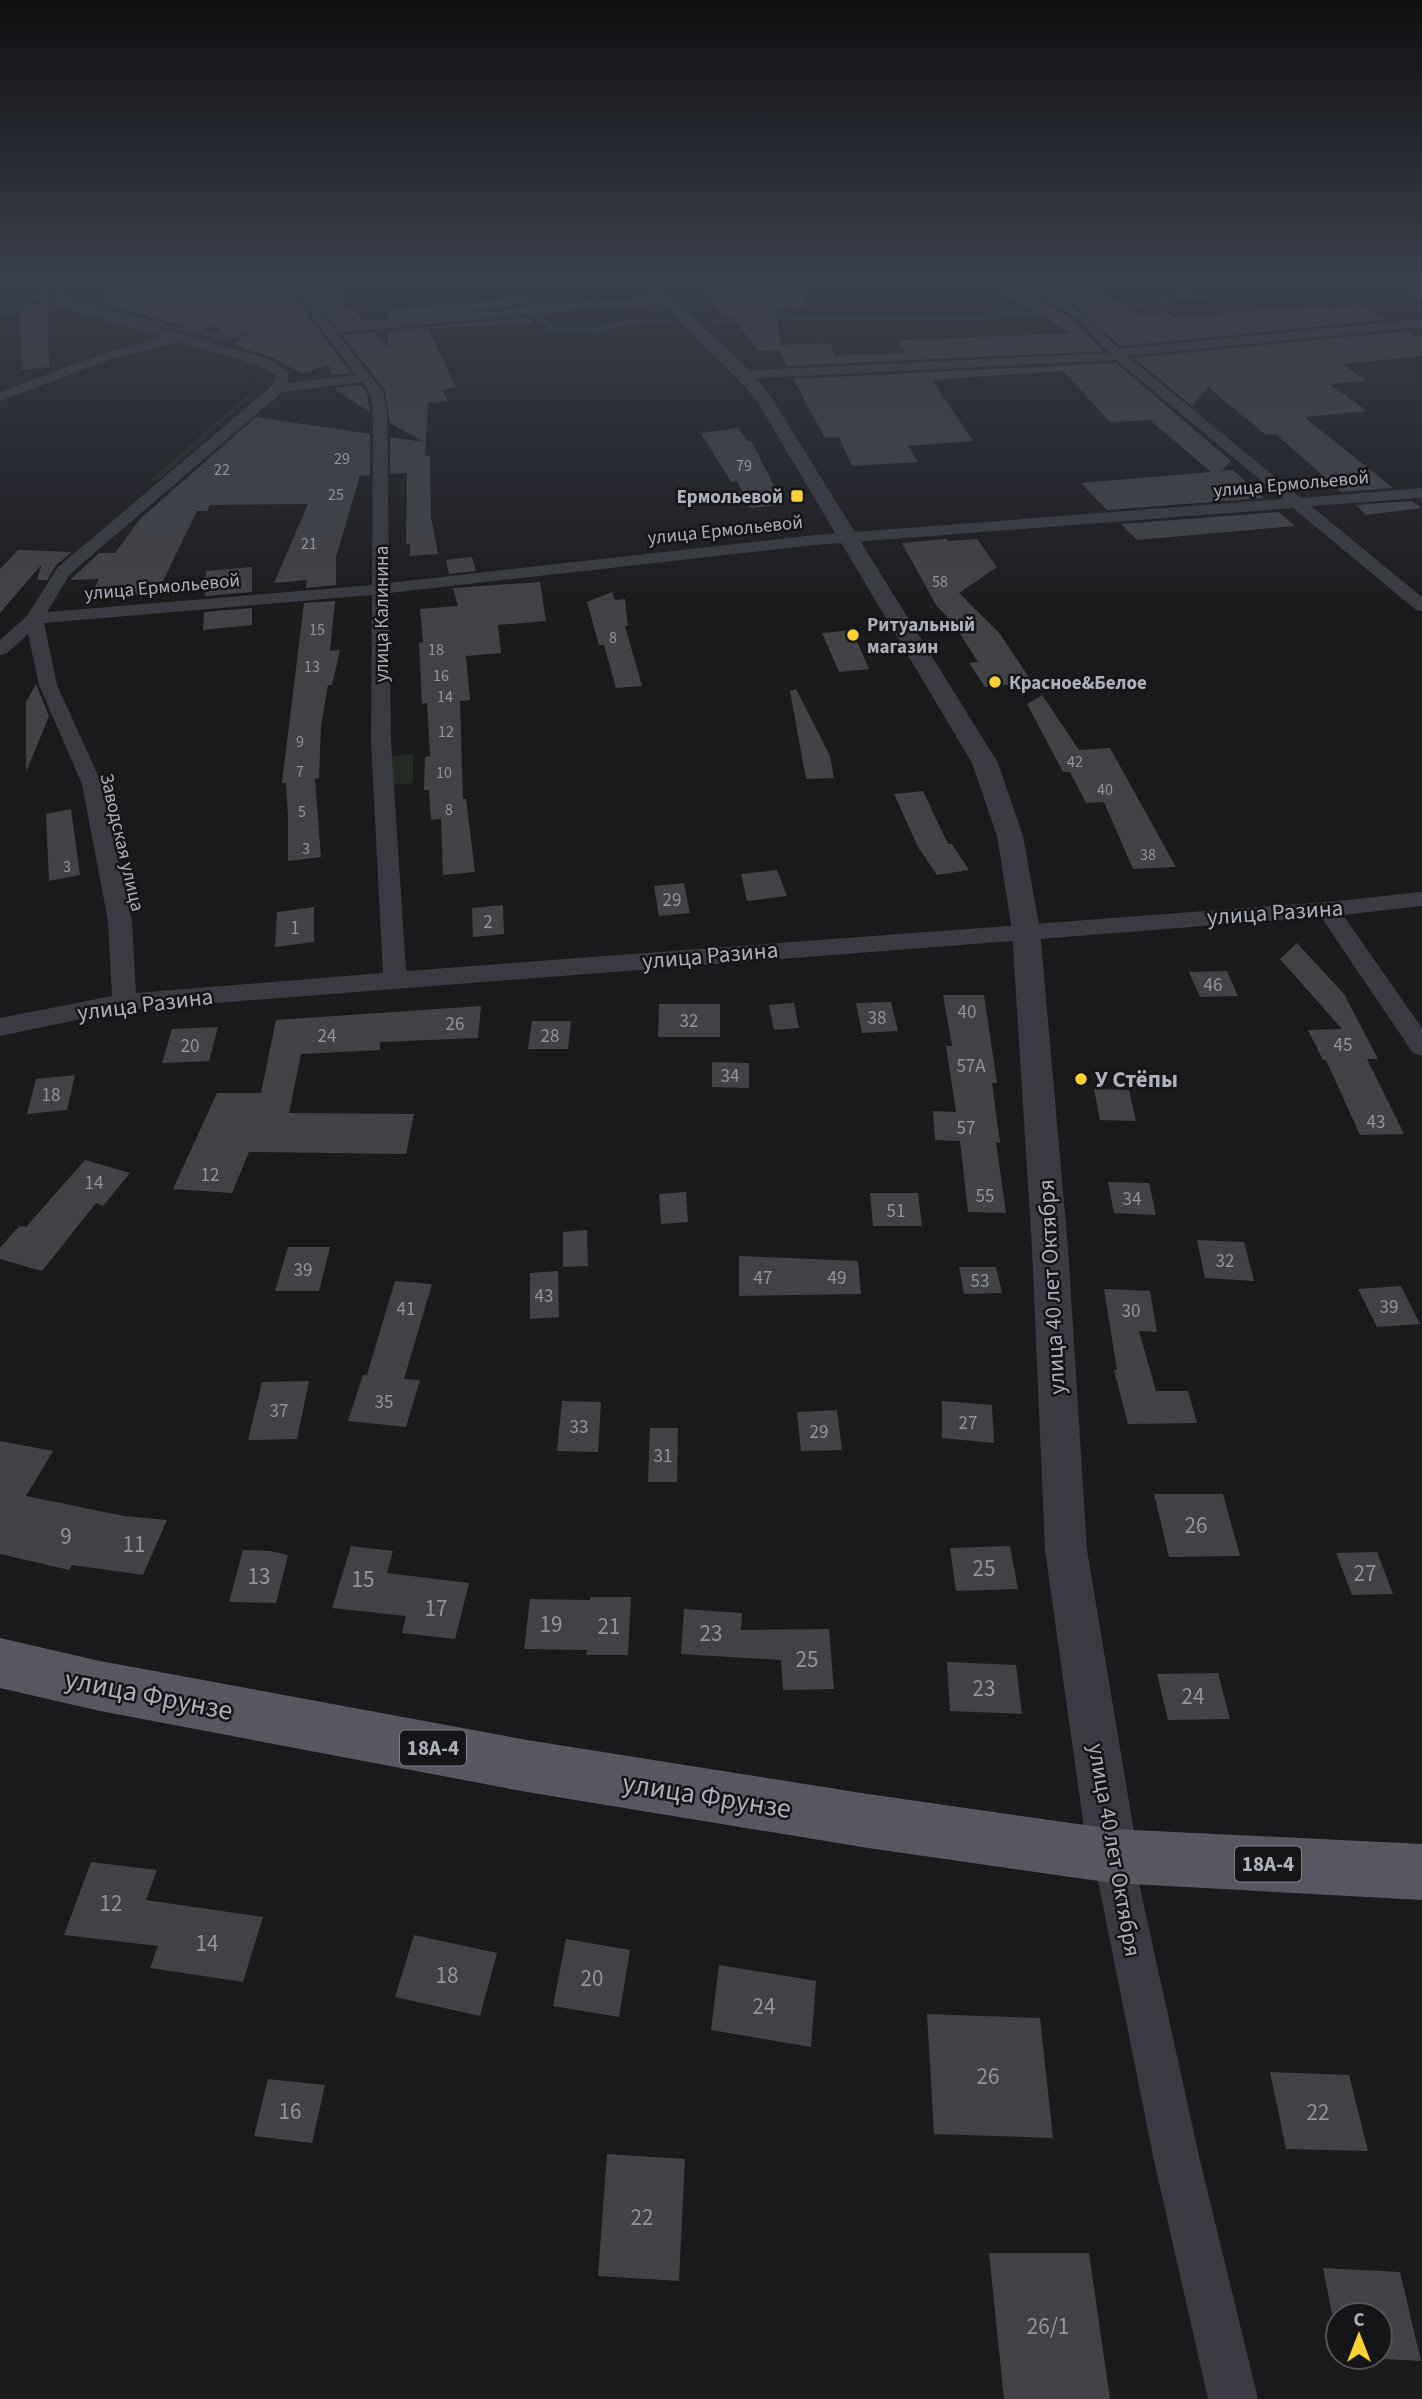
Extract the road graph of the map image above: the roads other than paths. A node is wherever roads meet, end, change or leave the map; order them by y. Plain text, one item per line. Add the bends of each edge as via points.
1 (17, 390) edge
2 (276, 390) edge
3 (374, 390) edge
4 (755, 390) edge
5 (1160, 390) edge
6 (0, 397) edge
7 (1422, 493) edge
8 (1295, 503) junction
9 (849, 537) junction
10 (382, 589) junction
11 (1422, 606) edge
12 (34, 619) junction
13 (0, 650) edge
14 (1422, 899) edge
15 (1327, 909) junction
16 (1026, 930) junction
17 (395, 981) junction
18 (124, 1002) junction
19 (0, 1027) edge
20 (1422, 1047) edge
21 (0, 1664) edge
22 (1113, 1856) junction
23 (1422, 1872) edge
24 (1233, 2399) edge

1 - 6 street
2 - 12 street via 64,571
3 - 10 street, улица Калинина via 380,408
4 - 9 street, улица 40 лет Октября
5 - 8 street
7 - 8 street, улица Ермольевой
8 - 9 street, улица Ермольевой
8 - 11 street
9 - 10 street, улица Ермольевой
9 - 16 street, улица 40 лет Октября via 985,763 1010,836
10 - 12 street, улица Ермольевой
10 - 17 street, улица Калинина via 381,742
12 - 13 street
12 - 18 street, Заводская улица via 48,685 92,784 120,921
14 - 15 street, улица Разина
15 - 16 street, улица Разина
15 - 20 street
16 - 17 street, улица Разина
16 - 22 street, улица 40 лет Октября via 1066,1550
17 - 18 street, улица Разина
18 - 19 street, улица Разина
21 - 22 main road, улица Фрунзе / 18А-4 via 527,1766
22 - 23 main road, улица Фрунзе / 18А-4
22 - 24 street, улица 40 лет Октября

